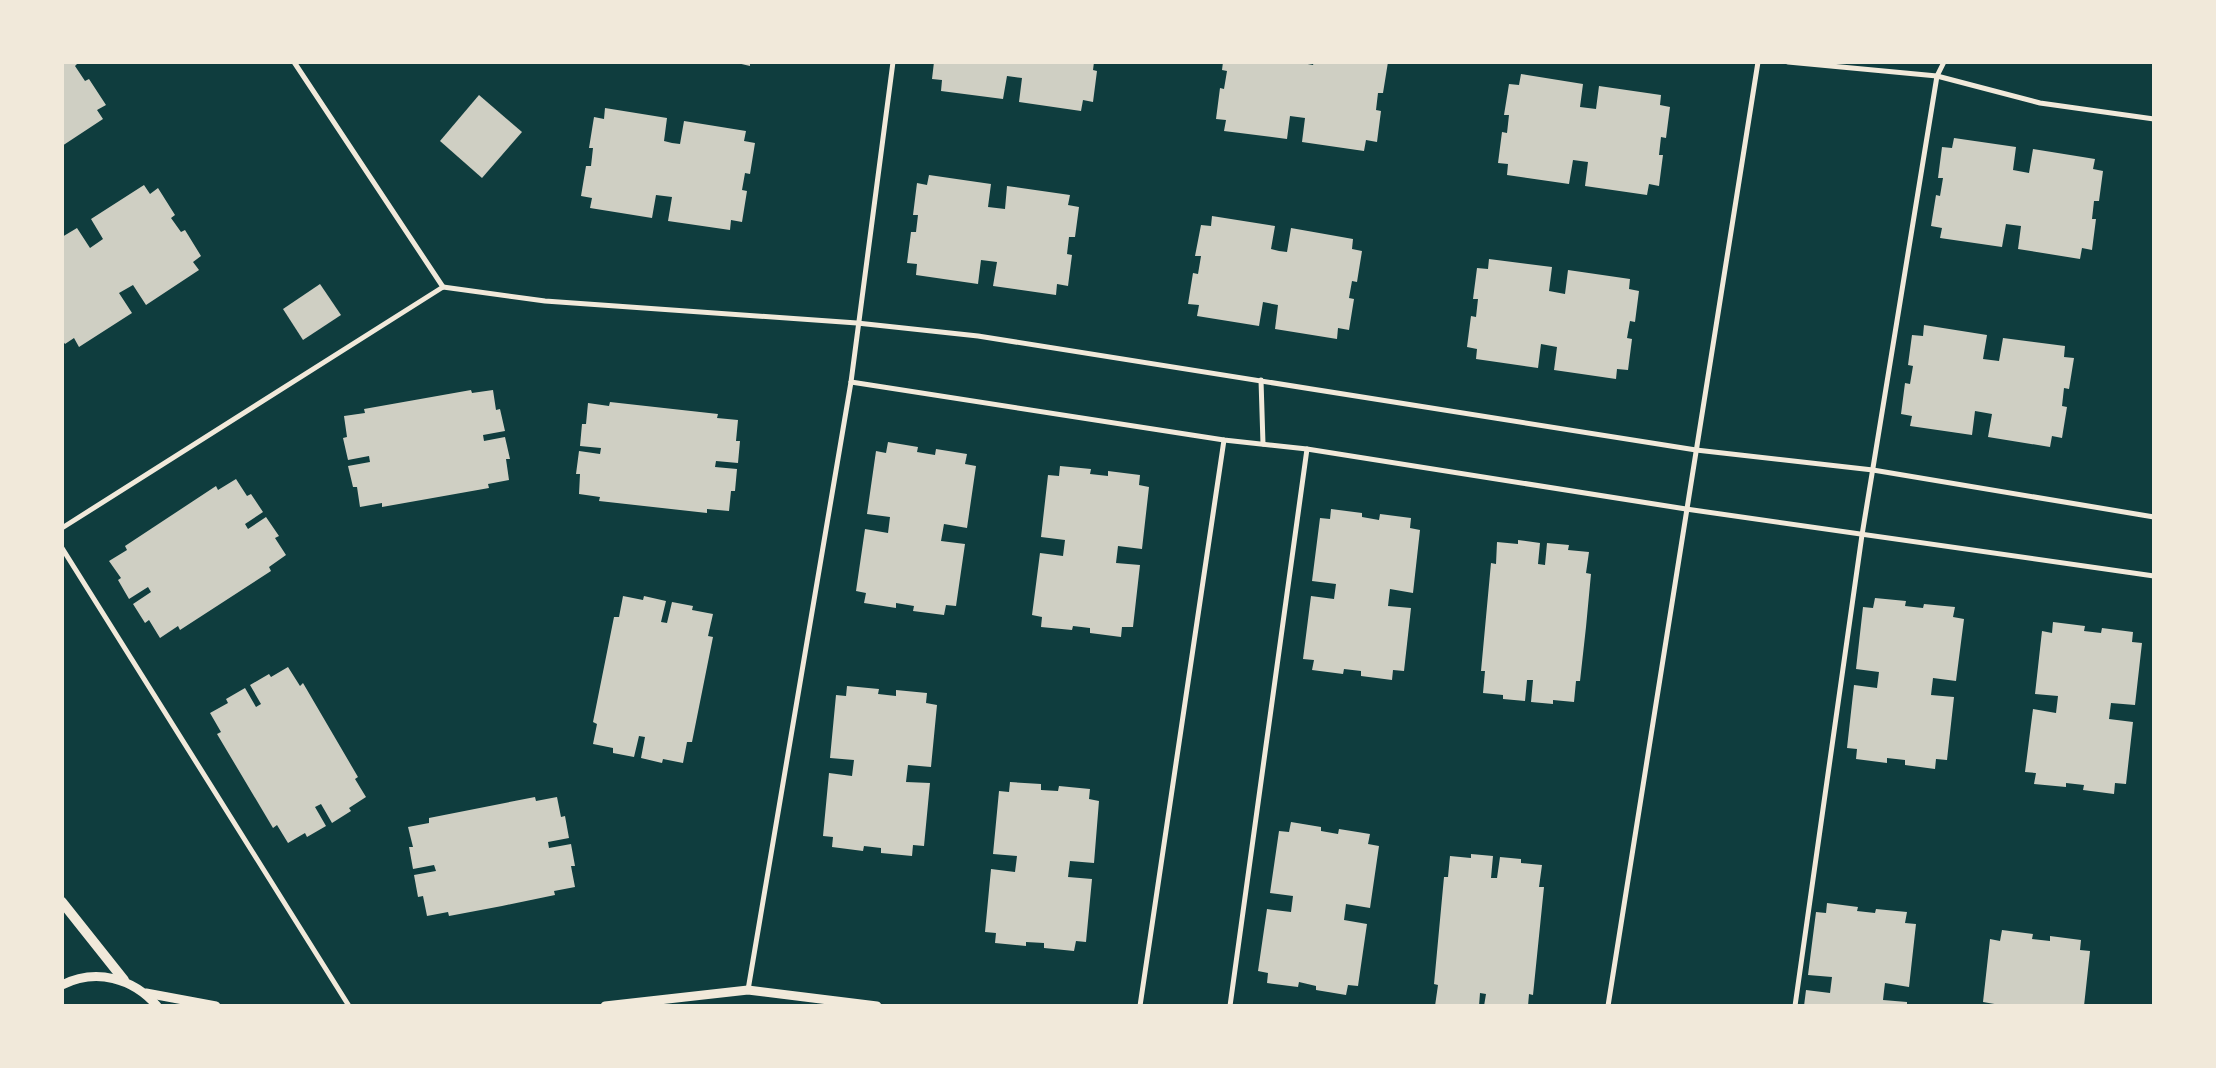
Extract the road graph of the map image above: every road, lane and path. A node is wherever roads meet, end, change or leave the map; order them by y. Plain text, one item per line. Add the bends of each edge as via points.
1 (294, 62) edge
2 (892, 62) edge
3 (1758, 62) edge
4 (1788, 62) edge
5 (1944, 62) edge
6 (1937, 76) junction
7 (2154, 119) edge
8 (443, 288) junction
9 (857, 323) junction
10 (1261, 380) junction
11 (851, 382) junction
12 (1224, 440) junction
13 (1263, 444) junction
14 (1307, 449) junction
15 (1696, 450) junction
16 (1873, 470) junction
17 (1686, 509) junction
18 (2154, 517) edge
19 (62, 528) edge
20 (1862, 535) junction
21 (62, 548) edge
22 (2154, 576) edge
23 (62, 902) edge
24 (124, 980) junction
25 (62, 985) edge
26 (748, 990) junction
27 (146, 993) junction
28 (157, 1006) edge
29 (216, 1006) edge
30 (349, 1006) edge
31 (605, 1006) edge
32 (877, 1006) edge
33 (1140, 1006) edge
34 (1230, 1006) edge
35 (1608, 1006) edge
36 (1795, 1006) edge

1 - 8 street
2 - 9 street
3 - 15 street
4 - 6 street
5 - 6 street
6 - 7 street via 2040,103
6 - 16 street
8 - 9 street via 545,301
8 - 19 street
9 - 10 street via 978,336
9 - 11 street
10 - 13 street
10 - 15 street
11 - 12 street
11 - 26 street
12 - 13 street
12 - 33 street
13 - 14 street
14 - 17 street
14 - 34 street
15 - 16 street
15 - 17 street
16 - 18 street
16 - 20 street
17 - 20 street
17 - 35 street
20 - 22 street
20 - 36 street
21 - 30 street
23 - 24 main road
24 - 25 street via 98,976
24 - 27 street
26 - 31 street
26 - 32 street
27 - 28 street
27 - 29 street

